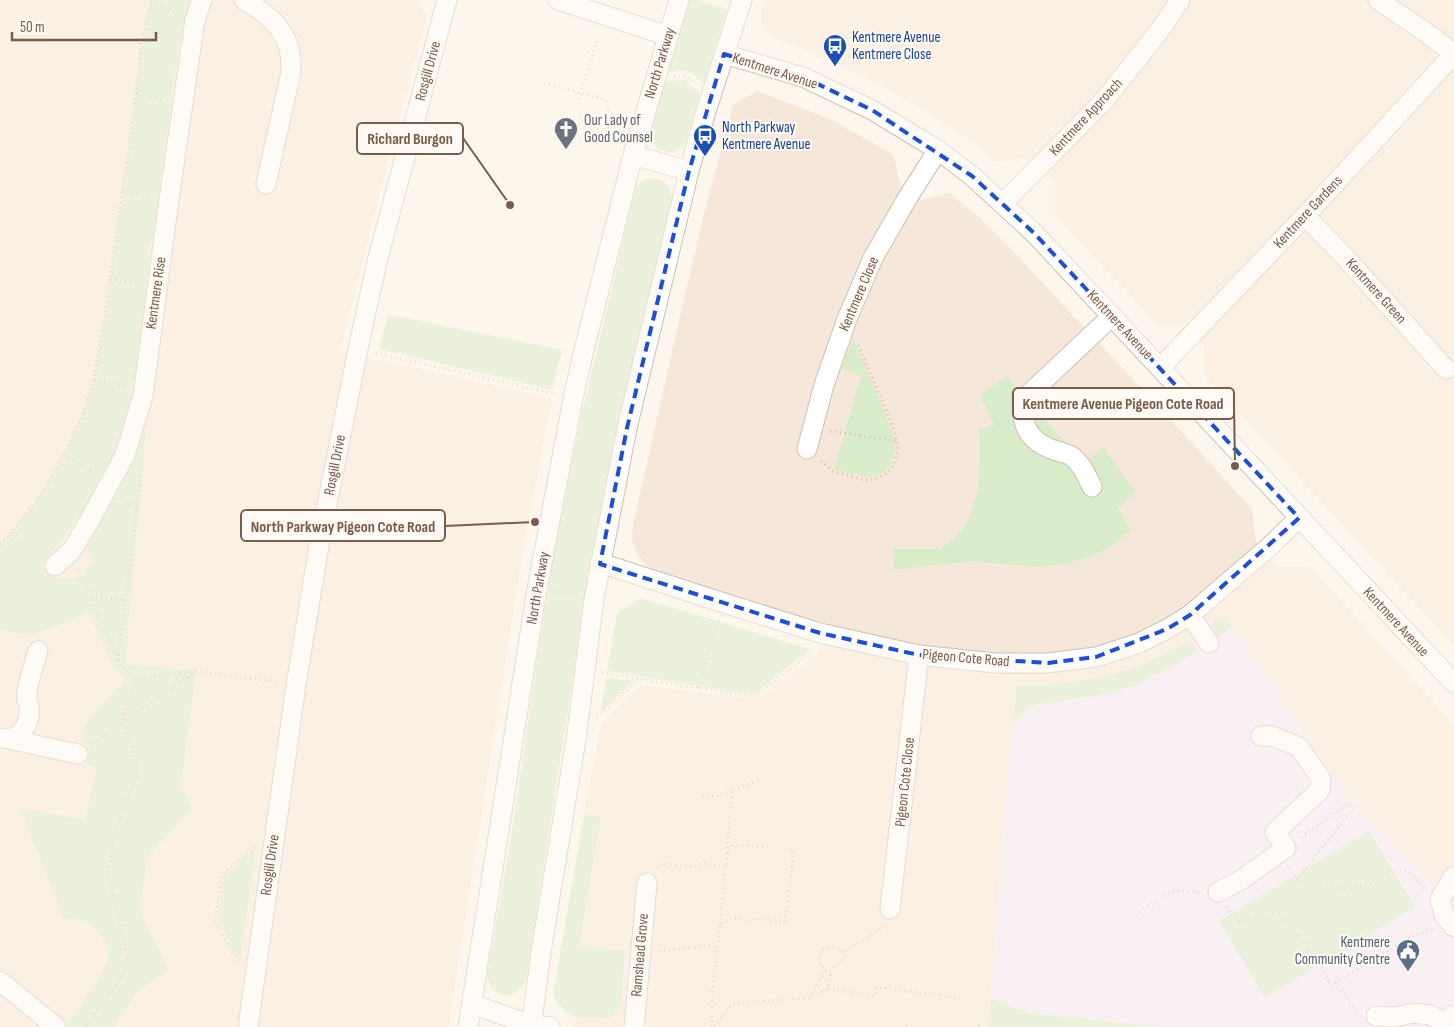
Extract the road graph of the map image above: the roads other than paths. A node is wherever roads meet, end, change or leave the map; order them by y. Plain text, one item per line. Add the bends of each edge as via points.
1 (202, 0) edge
2 (244, 0) edge
3 (447, 0) edge
4 (558, 0) edge
5 (679, 0) edge
6 (742, 0) edge
7 (1180, 0) edge
8 (1378, 0) edge
9 (668, 36) junction
10 (724, 54) junction
11 (1454, 54) edge
12 (938, 150) junction
13 (633, 155) junction
14 (689, 171) junction
15 (266, 184) dead end
16 (1003, 203) junction
17 (1304, 216) junction
18 (1112, 316) junction
19 (1160, 368) junction
20 (1446, 368) dead end
21 (807, 449) road end
22 (1092, 487) dead end
23 (1299, 518) junction
24 (600, 564) junction
25 (55, 566) road end
26 (1190, 615) junction
27 (1210, 644) dead end
28 (38, 651) dead end
29 (919, 655) junction
30 (1454, 684) edge
31 (1261, 736) dead end
32 (6, 738) edge
33 (78, 754) road end
34 (1454, 876) edge
35 (647, 883) road end
36 (1218, 892) road end
37 (890, 909) road end
38 (1447, 921) edge
39 (0, 980) edge
40 (472, 1004) junction
41 (1454, 1014) edge
42 (1376, 1016) road end
43 (537, 1026) edge
44 (56, 1027) edge
45 (248, 1027) edge
46 (468, 1027) edge
47 (634, 1027) edge

1 - 25 street, Kentmere Rise via 195,20 182,105 143,396 125,455 72,550
2 - 15 street via 259,8 276,25 288,44 291,57 291,72
3 - 45 street, Rosgill Drive via 377,262 320,540 275,827
4 - 9 street
5 - 9 street, North Parkway
6 - 10 street
7 - 16 street, Kentmere Approach via 1104,102
8 - 11 street
9 - 13 street, North Parkway
10 - 12 street, Kentmere Avenue via 803,77 872,110
10 - 14 street
11 - 17 street, Kentmere Gardens
12 - 16 street, Kentmere Avenue
12 - 21 street, Kentmere Close via 873,258 824,385
13 - 14 street
13 - 40 street, North Parkway via 583,354 537,589
14 - 24 street via 627,428
16 - 18 street, Kentmere Avenue
17 - 19 street, Kentmere Gardens
17 - 20 street, Kentmere Green
18 - 19 street, Kentmere Avenue
18 - 22 street via 1027,396 1024,406 1023,417 1032,437 1078,461
19 - 23 street, Kentmere Avenue
23 - 26 street, Pigeon Cote Road
23 - 30 street, Kentmere Avenue
24 - 29 street, Pigeon Cote Road via 820,633
24 - 43 street via 580,713 542,946
26 - 27 street
26 - 29 street, Pigeon Cote Road via 1139,643 1096,657 1048,663 995,663
28 - 32 street via 26,696 29,708 26,727 20,734
29 - 37 street, Pigeon Cote Close
31 - 36 street via 1272,736 1298,747 1321,780 1320,790 1275,832 1283,850
32 - 33 street
34 - 38 street via 1440,899
35 - 47 street, Ramshead Grove
39 - 44 street
40 - 43 street
40 - 46 street, North Parkway
41 - 42 street via 1442,1022 1430,1015 1415,1013

